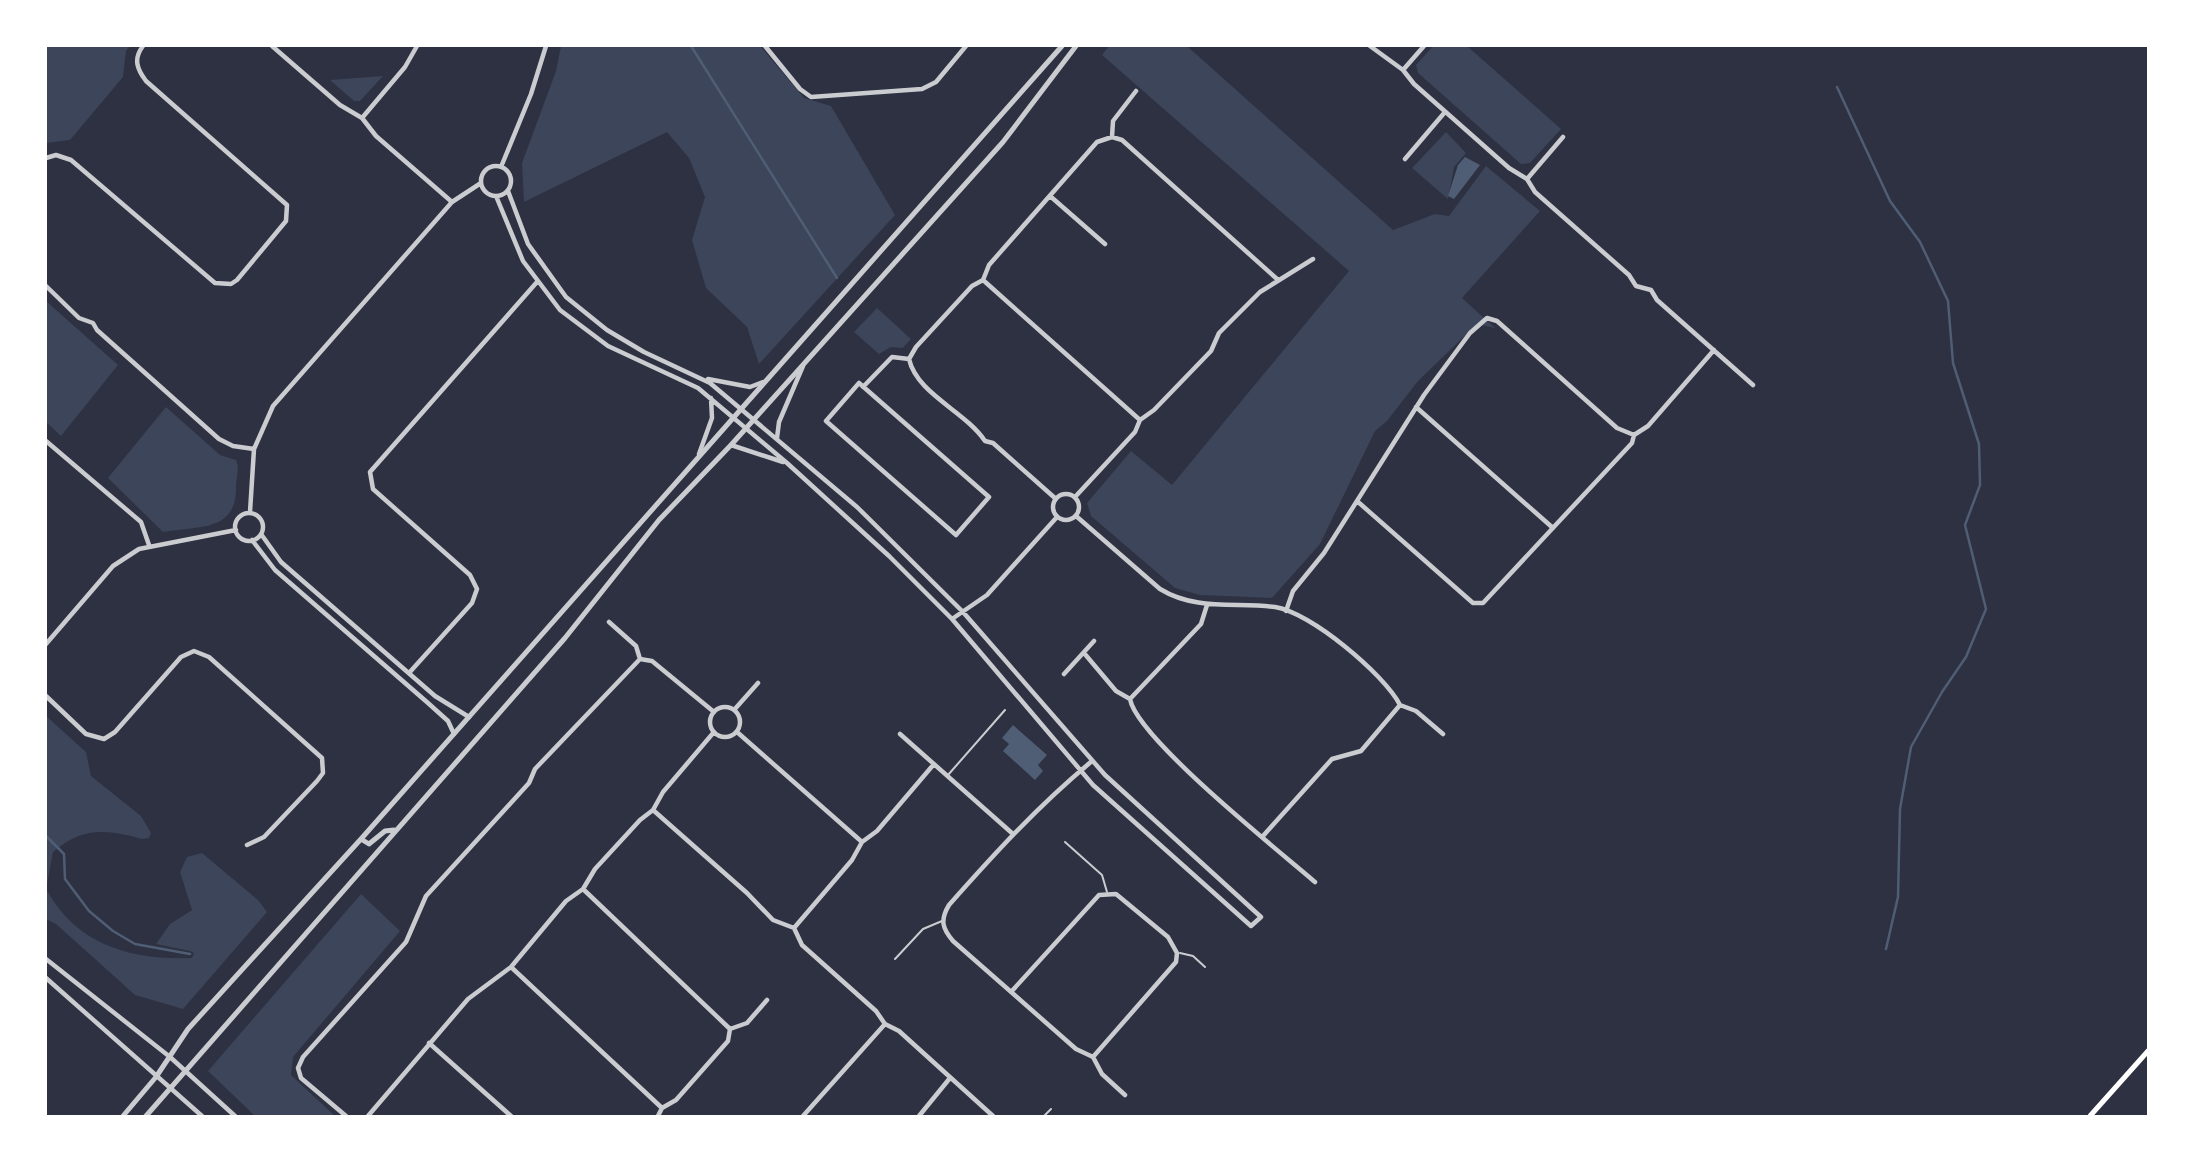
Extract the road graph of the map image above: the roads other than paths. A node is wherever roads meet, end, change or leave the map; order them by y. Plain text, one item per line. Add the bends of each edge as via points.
1 (143, 46) edge
2 (271, 46) edge
3 (417, 46) edge
4 (546, 46) edge
5 (765, 46) edge
6 (966, 46) edge
7 (1062, 46) edge
8 (1076, 46) edge
9 (1370, 46) edge
10 (1424, 46) edge
11 (1403, 69) junction
12 (1136, 91) dead end
13 (1446, 112) junction
14 (362, 118) junction
15 (1112, 136) junction
16 (1563, 137) dead end
17 (46, 158) edge
18 (1405, 159) dead end
19 (501, 167) junction
20 (1527, 179) junction
21 (481, 184) junction
22 (508, 191) junction
23 (1050, 196) junction
24 (496, 197) junction
25 (452, 202) junction
26 (1105, 244) dead end
27 (1313, 259) dead end
28 (1277, 279) junction
29 (983, 281) junction
30 (537, 282) junction
31 (46, 286) edge
32 (1714, 350) junction
33 (909, 359) junction
34 (804, 362) junction
35 (703, 378) junction
36 (765, 382) junction
37 (1753, 385) dead end
38 (863, 387) junction
39 (711, 397) junction
40 (1416, 407) junction
41 (741, 409) junction
42 (734, 417) junction
43 (753, 419) junction
44 (1140, 419) junction
45 (746, 427) junction
46 (1634, 435) junction
47 (777, 439) junction
48 (46, 441) edge
49 (731, 445) junction
50 (254, 449) junction
51 (698, 458) junction
52 (787, 463) junction
53 (1075, 497) junction
54 (1056, 499) junction
55 (1357, 501) junction
56 (250, 512) junction
57 (1076, 516) junction
58 (1057, 517) junction
59 (1553, 528) junction
60 (236, 530) junction
61 (261, 534) junction
62 (252, 540) junction
63 (149, 545) junction
64 (1207, 605) junction
65 (1286, 611) junction
66 (963, 612) junction
67 (952, 619) junction
68 (610, 622) dead end
69 (1094, 641) dead end
70 (46, 644) edge
71 (1084, 653) junction
72 (640, 659) junction
73 (409, 673) junction
74 (1064, 674) dead end
75 (758, 683) dead end
76 (46, 696) edge
77 (1130, 699) junction
78 (1400, 705) junction
79 (734, 710) junction
80 (1005, 710) dead end
81 (714, 712) junction
82 (469, 717) junction
83 (714, 732) junction
84 (737, 732) junction
85 (454, 734) junction
86 (900, 734) dead end
87 (1443, 734) dead end
88 (1091, 761) junction
89 (934, 764) junction
90 (1080, 770) junction
91 (947, 775) junction
92 (653, 810) junction
93 (394, 830) junction
94 (1013, 834) junction
95 (1263, 836) junction
96 (361, 839) junction
97 (862, 842) junction
98 (1065, 842) dead end
99 (247, 845) dead end
100 (1315, 882) dead end
101 (583, 889) junction
102 (1107, 892) junction
103 (943, 920) junction
104 (794, 928) junction
105 (1177, 953) junction
106 (895, 958) dead end
107 (46, 960) edge
108 (511, 967) junction
109 (1205, 967) dead end
110 (46, 978) edge
111 (1011, 992) junction
112 (767, 1000) dead end
113 (885, 1024) junction
114 (730, 1029) junction
115 (429, 1043) junction
116 (2148, 1051) edge
117 (170, 1057) junction
118 (1093, 1057) junction
119 (186, 1072) junction
120 (156, 1077) junction
121 (950, 1078) junction
122 (171, 1090) junction
123 (1125, 1095) dead end
124 (662, 1108) junction
125 (1051, 1109) dead end
126 (123, 1116) edge
127 (146, 1116) edge
128 (202, 1116) edge
129 (235, 1116) edge
130 (346, 1116) edge
131 (368, 1116) edge
132 (512, 1116) edge
133 (658, 1116) edge
134 (803, 1116) edge
135 (919, 1116) edge
136 (993, 1116) edge
137 (1044, 1116) edge
138 (2090, 1116) edge

1 - 17 street via 136,60 146,81 286,205 286,221 237,280 215,283 71,160 56,155
2 - 14 street
3 - 14 street
4 - 19 street
5 - 6 street via 811,97 922,89 936,82
7 - 36 street
8 - 34 street via 1003,142
9 - 11 street
10 - 11 street
11 - 13 street
12 - 15 street via 1113,121
13 - 18 street
13 - 20 street
14 - 25 street via 376,136
15 - 23 street via 1097,142
15 - 28 street via 1122,140
16 - 20 street
19 - 21 street via 486,169
19 - 22 street via 511,177
20 - 32 street via 1535,192 1636,286 1651,290
21 - 24 street
21 - 25 street
22 - 24 street
22 - 35 street via 528,244 566,297 644,352
23 - 26 street
23 - 29 street via 989,265
24 - 30 street via 512,239
25 - 50 street via 273,406
27 - 28 street
28 - 44 street via 1219,333 1211,351 1154,410
29 - 33 street via 972,286
29 - 44 street
30 - 39 street via 560,310 592,336
30 - 73 street via 370,472 373,488 470,575 477,589 471,603
31 - 50 street via 219,439
32 - 37 street
32 - 46 street via 1648,426
33 - 38 street via 892,357
33 - 54 street via 917,377
34 - 43 street
34 - 47 street via 779,422
35 - 36 street via 750,387
35 - 41 street
36 - 41 street
38 - 38 street via 989,497 956,535 826,421 859,383
39 - 42 street
39 - 51 street via 712,418
40 - 46 street via 1470,333 1487,318 1497,321 1618,428
40 - 55 street
40 - 59 street
41 - 42 street
41 - 43 street
42 - 45 street
42 - 51 street
43 - 45 street
43 - 47 street
44 - 53 street via 1135,432
45 - 49 street
45 - 52 street
46 - 59 street via 1632,443
47 - 66 street via 899,546
48 - 63 street via 141,522
49 - 52 street
49 - 93 street via 642,540 565,638
50 - 56 street
51 - 82 street
52 - 67 street
53 - 54 street via 1065,494
53 - 57 street
54 - 58 street
55 - 59 street via 1473,603 1491,597
55 - 65 street via 1293,591
56 - 60 street via 240,516
56 - 61 street via 262,520
57 - 58 street
57 - 64 street via 1160,589 1174,598
58 - 66 street via 987,595
60 - 62 street via 242,539
60 - 63 street
61 - 62 street
61 - 73 street via 281,562
62 - 85 street via 275,570 448,721
63 - 70 street via 113,566
64 - 65 street
64 - 77 street via 1201,624
65 - 78 street via 1319,626 1392,688
66 - 67 street
66 - 88 street
67 - 90 street
68 - 72 street via 636,646
69 - 71 street
71 - 74 street
71 - 77 street via 1116,691
72 - 81 street via 652,661
72 - 130 street via 535,769 529,783 426,896 406,942 303,1057 298,1068 301,1078
73 - 82 street via 456,712
75 - 79 street
76 - 99 street via 86,734 104,739 181,657 194,651 209,657 323,758 323,773 317,781 264,837
77 - 95 street via 1134,713 1169,754
78 - 87 street via 1416,711
78 - 95 street via 1360,751 1332,759
79 - 81 street via 723,707
79 - 84 street via 740,722
80 - 91 lane
81 - 83 street via 710,723
82 - 85 street
83 - 84 street via 727,737
83 - 92 street
84 - 97 street
85 - 96 street
86 - 89 street
88 - 90 street
88 - 90 street via 1261,917 1251,926
89 - 91 street
89 - 97 street via 877,831
90 - 94 street
91 - 94 street
92 - 101 street via 595,870
92 - 104 street via 774,920
93 - 96 street via 385,831 369,844
93 - 119 street
94 - 103 street via 949,905
95 - 100 street
96 - 117 street via 188,1029
97 - 104 street
98 - 102 lane via 1102,875
101 - 108 street via 566,901
101 - 114 street
102 - 105 street via 1125,900 1168,937
102 - 111 street via 1094,900
103 - 106 lane via 928,924
103 - 111 street via 946,932
104 - 113 street via 802,945
105 - 109 lane via 1186,953
105 - 118 street via 1170,970
107 - 117 street
108 - 115 street via 468,999
108 - 124 street
110 - 120 street
111 - 118 street via 1076,1049
112 - 114 street via 747,1023
113 - 121 street via 899,1031
113 - 134 street
114 - 124 street via 728,1041 676,1100
115 - 131 street
115 - 132 street
116 - 138 main road
117 - 119 street
117 - 120 street
118 - 123 street via 1102,1074
119 - 122 street
119 - 129 street
120 - 122 street
120 - 126 street
121 - 135 street
121 - 136 street
122 - 127 street
122 - 128 street
124 - 133 street
125 - 137 lane

